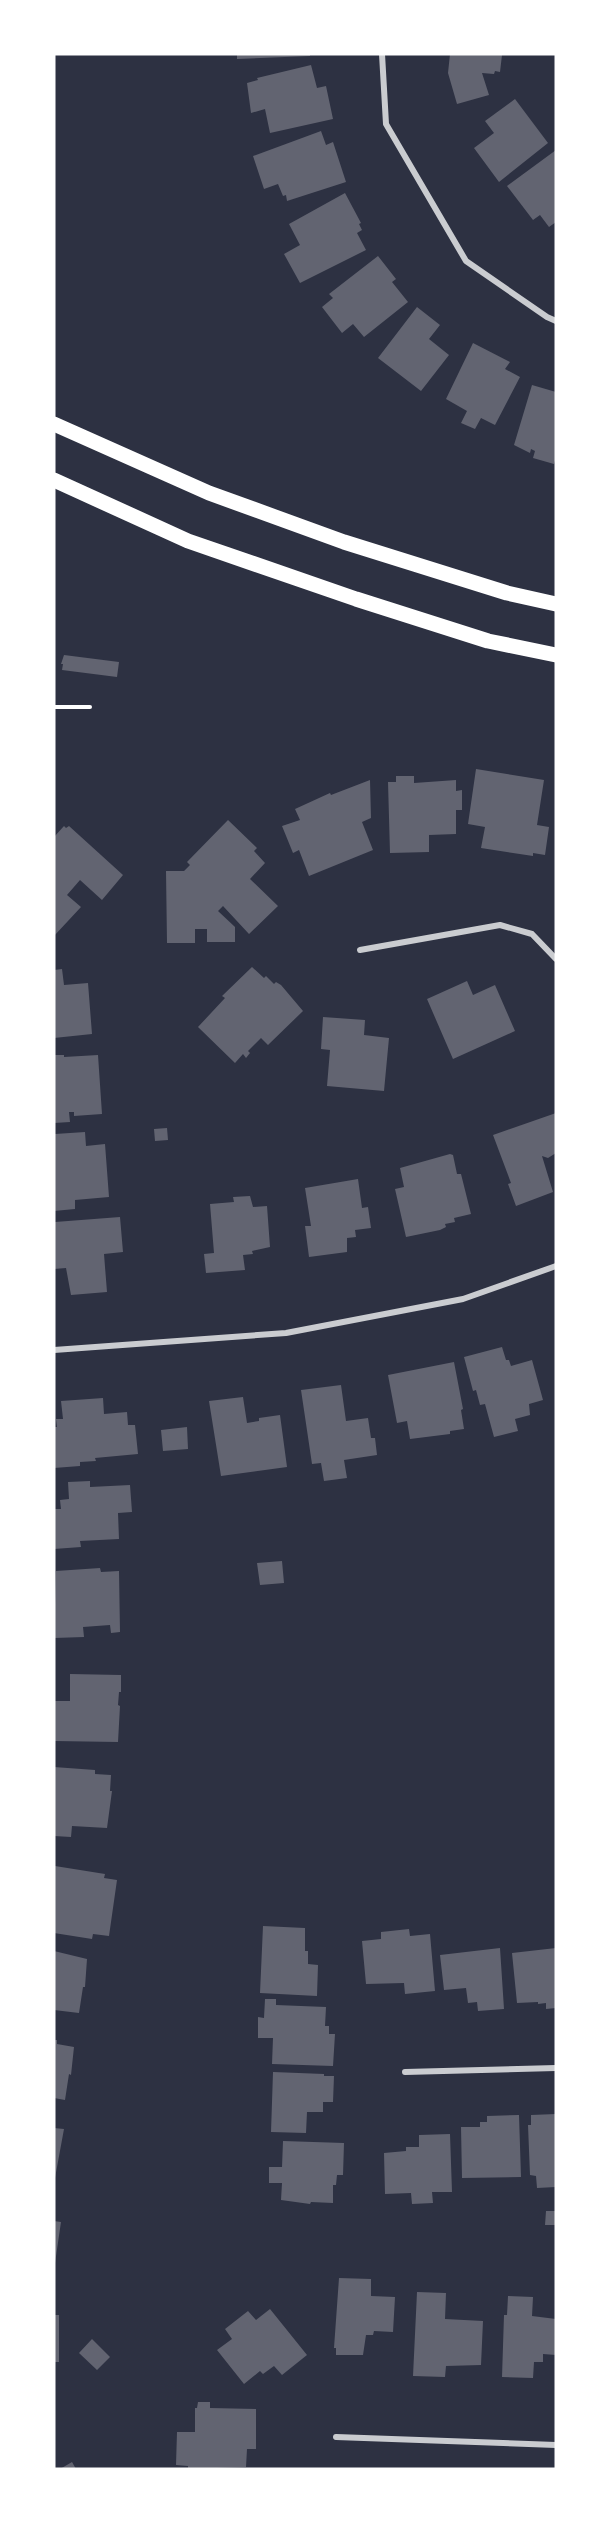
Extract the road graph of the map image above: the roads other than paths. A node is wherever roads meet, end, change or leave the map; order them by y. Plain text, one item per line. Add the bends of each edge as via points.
1 (382, 54) edge
2 (556, 321) edge
3 (54, 424) edge
4 (54, 480) edge
5 (556, 604) edge
6 (556, 655) edge
7 (360, 950) dead end
8 (556, 958) edge
9 (556, 1266) edge
10 (54, 1350) edge
11 (556, 2068) edge
12 (405, 2072) dead end
13 (336, 2437) dead end
14 (556, 2445) edge

1 - 2 street via 386,123 466,261
3 - 5 main road via 208,493 334,538 507,593
4 - 6 main road via 232,556 488,641
7 - 8 street via 500,925 532,934
9 - 10 street via 463,1299 286,1333
11 - 12 street
13 - 14 street

